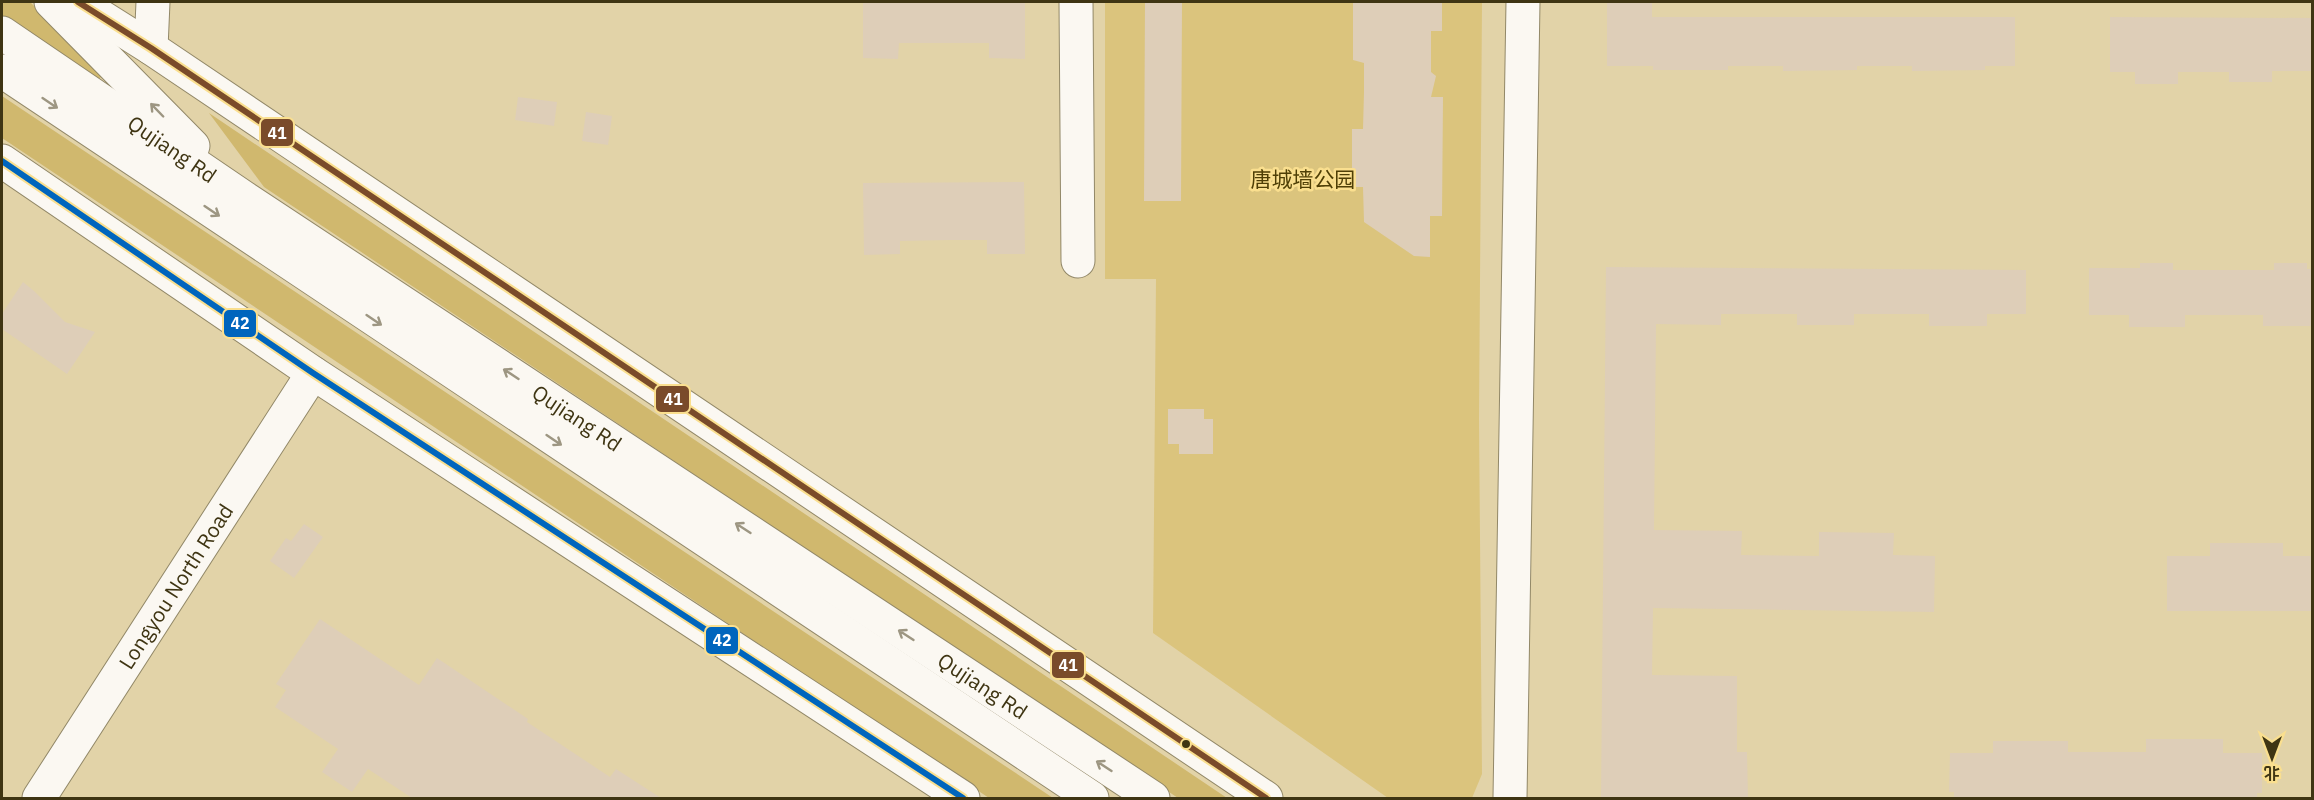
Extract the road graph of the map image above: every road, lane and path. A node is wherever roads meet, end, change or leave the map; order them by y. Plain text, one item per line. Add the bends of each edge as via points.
1 (51, 2) edge
2 (78, 2) edge
3 (153, 2) edge
4 (1076, 2) edge
5 (1523, 2) edge
6 (2, 33) edge
7 (151, 48) junction
8 (2, 70) edge
9 (2, 161) edge
10 (243, 197) junction
11 (1078, 261) dead end
12 (313, 373) junction
13 (39, 798) edge
14 (963, 798) edge
15 (1092, 798) edge
16 (1153, 798) edge
17 (1266, 798) edge
18 (1510, 798) edge

10 -> 1 main road
2 - 7 main road
3 - 7 main road
4 - 11 main road
5 - 18 main road
6 - 10 main road, Qujiang Rd
7 - 17 main road
8 -> 15 main road, Qujiang Rd
9 - 12 main road
16 -> 10 main road, Qujiang Rd
12 - 13 main road, Longyou North Road
12 - 14 main road

